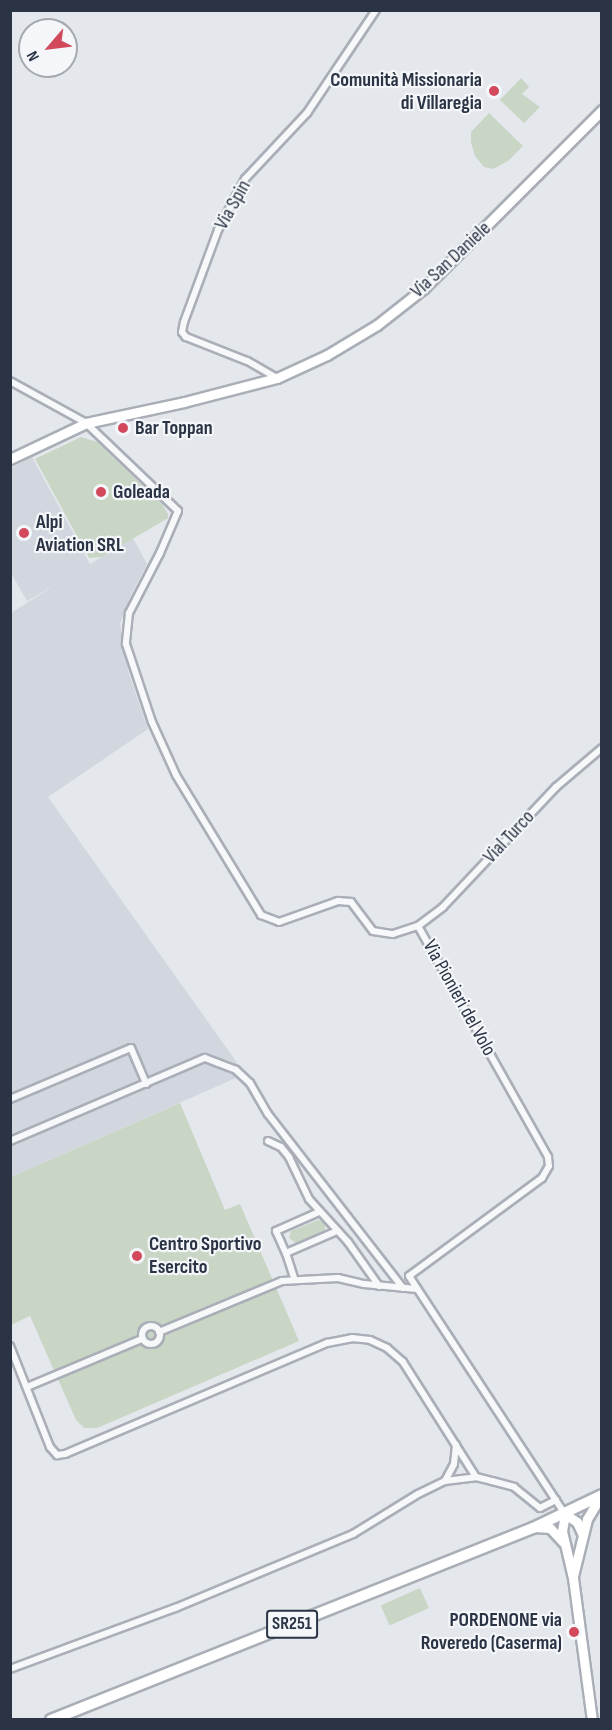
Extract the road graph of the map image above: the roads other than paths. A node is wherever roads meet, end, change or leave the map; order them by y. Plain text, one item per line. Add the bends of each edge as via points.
1 (376, 10) edge
2 (602, 110) edge
3 (277, 378) junction
4 (10, 381) edge
5 (86, 423) junction
6 (10, 459) edge
7 (602, 748) edge
8 (418, 926) junction
9 (146, 1084) junction
10 (10, 1099) edge
11 (268, 1140) dead end
12 (10, 1141) edge
13 (319, 1212) junction
14 (337, 1231) junction
15 (286, 1253) junction
16 (295, 1280) junction
17 (379, 1286) junction
18 (403, 1288) junction
19 (417, 1289) junction
20 (159, 1332) junction
21 (142, 1339) junction
22 (10, 1346) edge
23 (27, 1388) junction
24 (456, 1445) junction
25 (476, 1477) junction
26 (445, 1481) junction
27 (601, 1496) edge
28 (556, 1500) junction
29 (566, 1514) junction
30 (533, 1528) junction
31 (583, 1535) junction
32 (564, 1542) junction
33 (573, 1578) junction
34 (10, 1669) edge
35 (51, 1719) edge
36 (592, 1719) edge

1 - 3 street, Via Spin via 307,113 245,179 218,230 184,322 182,332 186,337 247,361
2 - 3 street, Via San Daniele via 424,288 377,325
3 - 5 street, Via San Daniele
4 - 5 street
5 - 6 street, Via San Daniele
5 - 8 street, Via Pionieri del Volo via 178,511 129,613 126,644 152,722 176,775 260,913 279,922 338,901 351,902 373,931 393,934
7 - 8 street, Vial Turco via 556,787 443,907
8 - 19 street, Via Pionieri del Volo via 548,1157 549,1166 542,1178 409,1276
9 - 10 street via 131,1048
9 - 12 street
9 - 18 street via 205,1058 236,1070 250,1083 268,1114
11 - 13 street via 289,1157
13 - 14 street
13 - 15 street via 276,1231
14 - 15 street
14 - 17 street
15 - 16 street
16 - 17 street via 338,1278
16 - 20 street via 264,1288
17 - 18 street
18 - 19 street
19 - 28 street
20 - 21 street via 154,1344
20 - 21 street via 149,1326 142,1332
21 - 23 street
22 - 23 street
23 - 24 street via 50,1447 57,1455 65,1454 327,1343 352,1338 370,1340 403,1362
24 - 25 street
24 - 26 street via 454,1464
25 - 26 street
25 - 28 street via 513,1487 540,1508
26 - 34 street via 353,1534 263,1573
27 - 29 main road, SR251
27 - 31 street via 592,1508
28 - 29 street
29 - 30 main road, SR251
29 - 31 street via 577,1522
29 - 32 street
30 - 32 street via 550,1528
30 - 35 main road, SR251
31 - 33 street
32 - 33 street
33 - 36 street

